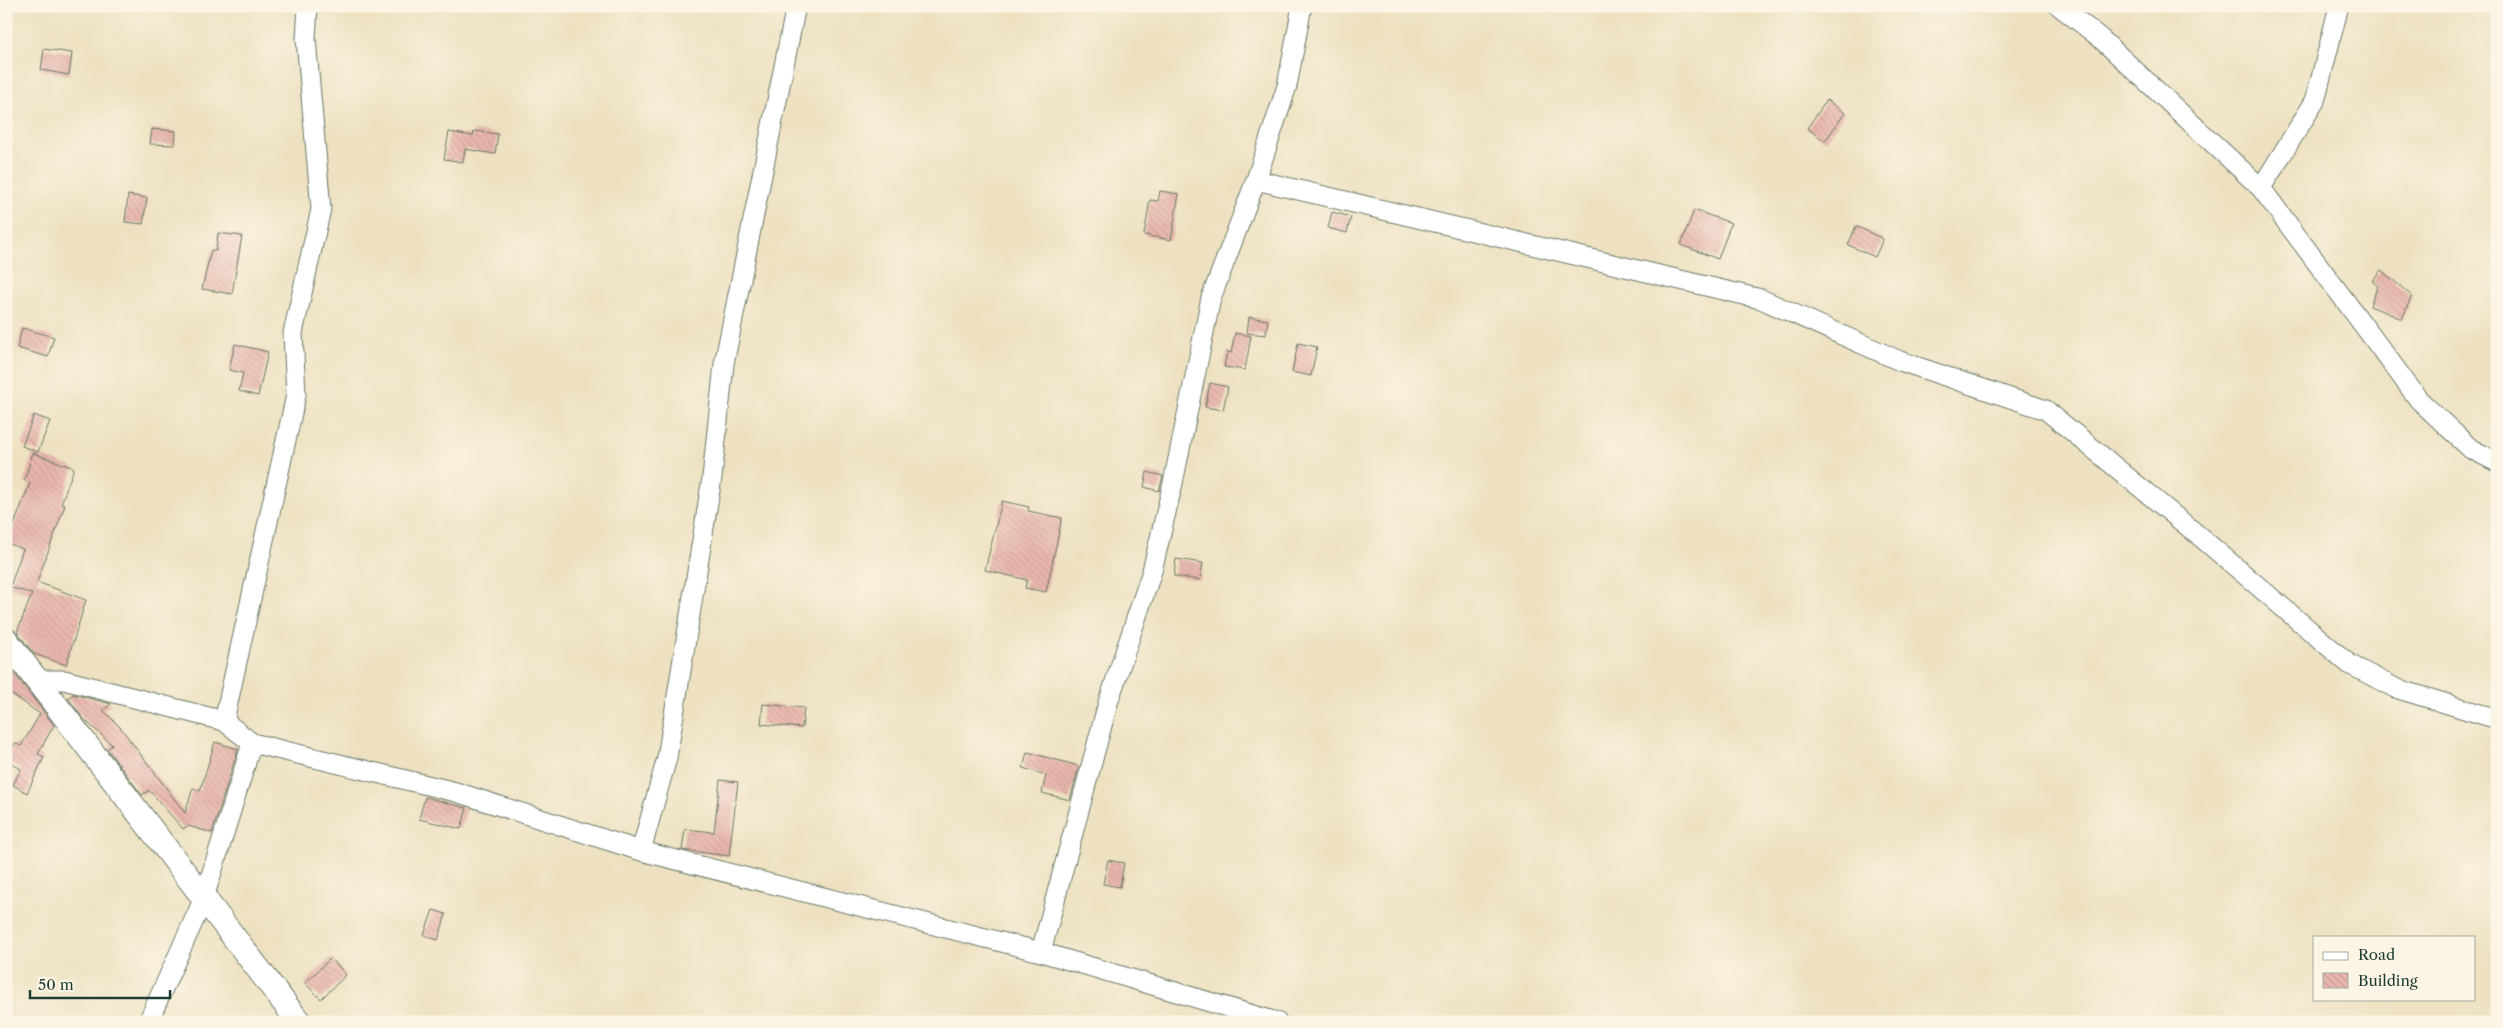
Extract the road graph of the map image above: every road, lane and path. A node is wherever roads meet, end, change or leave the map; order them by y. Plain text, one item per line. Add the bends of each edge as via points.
1 (308, 6) edge
2 (796, 6) edge
3 (1302, 6) edge
4 (2059, 6) edge
5 (2339, 6) edge
6 (1256, 180) junction
7 (2261, 188) junction
8 (2497, 462) edge
9 (6, 640) edge
10 (36, 680) junction
11 (2497, 719) edge
12 (224, 721) junction
13 (252, 743) junction
14 (641, 850) junction
15 (204, 898) junction
16 (1041, 952) junction
17 (148, 1022) edge
18 (299, 1022) edge
19 (1277, 1022) edge

1 - 12 street via 306,39 321,209 293,333 296,395
2 - 14 street via 724,364 712,478 667,758
3 - 6 street via 1287,86
4 - 7 street via 2099,37
5 - 7 street via 2315,101
6 - 11 street via 1761,299 1900,361 2046,410 2349,664 2395,688
6 - 16 street via 1211,298 1152,571 1108,703
7 - 8 street via 2419,400 2471,449
9 - 10 main road
10 - 12 street via 64,680
10 - 15 main road
12 - 13 street
13 - 14 street via 456,792
13 - 15 street
14 - 16 street
15 - 17 street
15 - 18 main road
16 - 19 street

